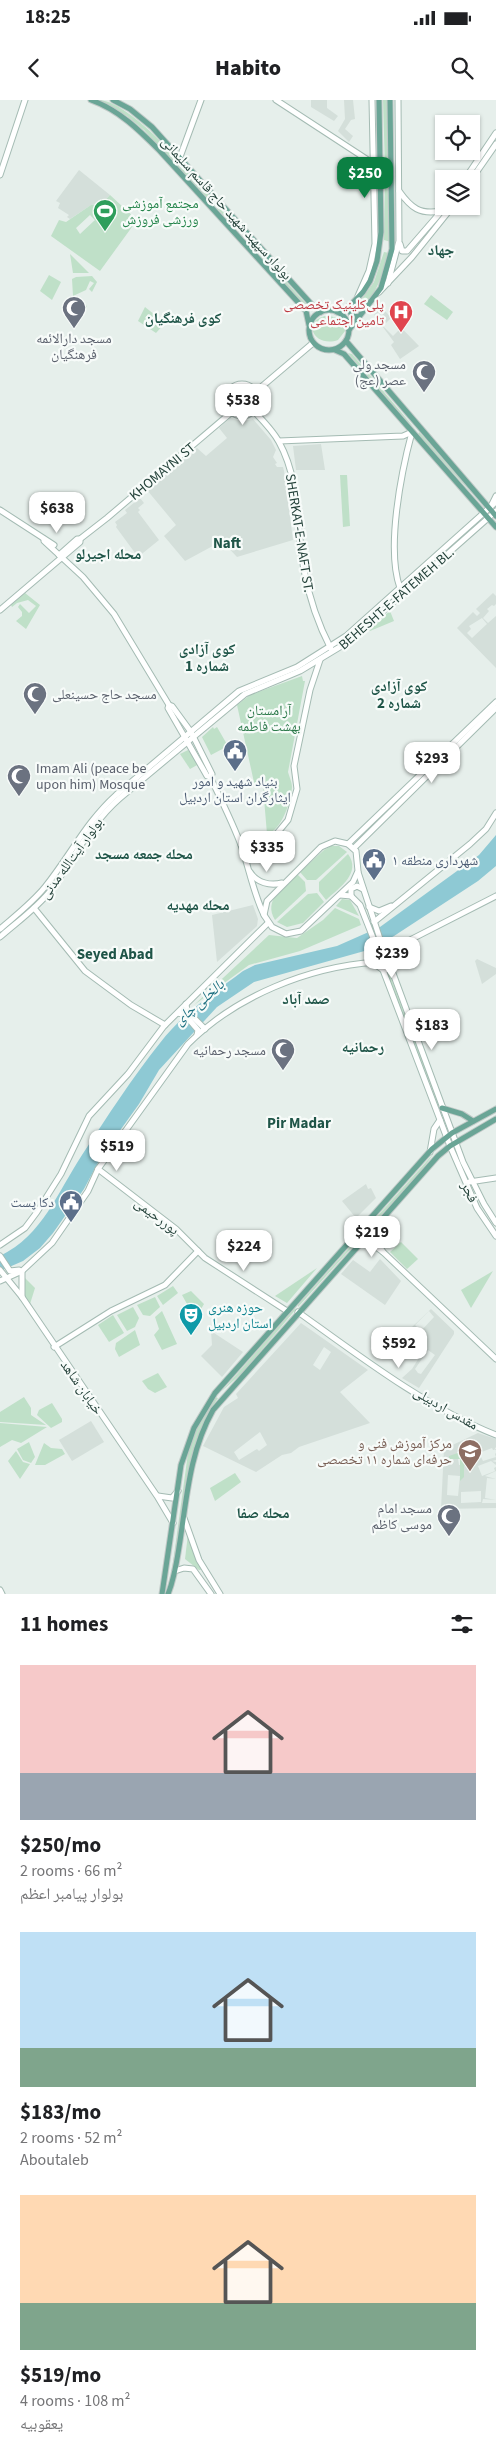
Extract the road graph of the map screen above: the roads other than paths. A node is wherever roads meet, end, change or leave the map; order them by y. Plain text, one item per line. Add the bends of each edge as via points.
1 (24, 100) edge
2 (91, 100) edge
3 (113, 100) edge
4 (201, 100) edge
5 (276, 100) edge
6 (372, 100) edge
7 (379, 100) edge
8 (390, 100) edge
9 (398, 100) edge
10 (496, 134) edge
11 (496, 144) edge
12 (487, 151) junction
13 (180, 157) junction
14 (374, 164) junction
15 (475, 170) edge
16 (0, 175) edge
17 (392, 177) junction
18 (399, 178) junction
19 (399, 190) junction
20 (435, 212) edge
21 (440, 215) edge
22 (442, 215) edge
23 (248, 233) junction
24 (421, 235) junction
25 (426, 239) junction
26 (241, 240) junction
27 (399, 241) junction
28 (388, 283) junction
29 (356, 299) junction
30 (371, 301) junction
31 (312, 306) junction
32 (350, 306) junction
33 (306, 311) junction
34 (322, 312) junction
35 (336, 312) junction
36 (358, 317) junction
37 (309, 325) junction
38 (349, 330) junction
39 (346, 341) junction
40 (313, 343) junction
41 (352, 347) junction
42 (335, 350) junction
43 (344, 354) junction
44 (255, 392) junction
45 (244, 401) junction
46 (253, 411) junction
47 (231, 412) junction
48 (412, 432) junction
49 (279, 441) junction
50 (496, 496) edge
51 (496, 502) edge
52 (0, 510) edge
53 (494, 512) edge
54 (486, 516) junction
55 (496, 527) edge
56 (62, 555) junction
57 (400, 588) junction
58 (0, 610) edge
59 (331, 649) junction
60 (320, 660) junction
61 (300, 671) junction
62 (286, 674) junction
63 (313, 680) junction
64 (496, 702) edge
65 (169, 705) junction
66 (496, 708) edge
67 (192, 735) junction
68 (187, 739) junction
69 (210, 777) junction
70 (496, 813) edge
71 (348, 844) junction
72 (241, 845) junction
73 (354, 848) junction
74 (248, 867) junction
75 (358, 871) junction
76 (285, 882) junction
77 (364, 889) junction
78 (339, 895) junction
79 (351, 896) junction
80 (496, 896) edge
81 (397, 905) junction
82 (369, 907) junction
83 (34, 908) junction
84 (264, 915) junction
85 (268, 923) junction
86 (374, 924) junction
87 (0, 929) edge
88 (0, 936) edge
89 (408, 941) junction
90 (381, 947) junction
91 (376, 962) junction
92 (394, 962) junction
93 (391, 968) junction
94 (383, 970) junction
95 (186, 1004) junction
96 (178, 1012) junction
97 (186, 1013) junction
98 (165, 1025) junction
99 (200, 1030) junction
100 (442, 1108) junction
101 (496, 1109) edge
102 (496, 1119) edge
103 (440, 1120) junction
104 (473, 1121) junction
105 (452, 1133) junction
106 (446, 1137) junction
107 (456, 1143) junction
108 (450, 1146) junction
109 (430, 1152) junction
110 (98, 1169) junction
111 (496, 1178) edge
112 (472, 1182) junction
113 (465, 1183) junction
114 (496, 1223) edge
115 (373, 1230) junction
116 (496, 1236) edge
117 (2, 1244) edge
118 (360, 1244) junction
119 (0, 1249) edge
120 (198, 1251) junction
121 (383, 1252) junction
122 (0, 1256) edge
123 (0, 1260) edge
124 (3, 1270) edge
125 (23, 1270) junction
126 (8, 1278) junction
127 (0, 1281) edge
128 (22, 1298) junction
129 (288, 1311) junction
130 (298, 1312) junction
131 (54, 1347) junction
132 (496, 1360) edge
133 (215, 1393) junction
134 (222, 1398) junction
135 (496, 1435) edge
136 (178, 1491) junction
137 (157, 1496) junction
138 (184, 1518) junction
139 (174, 1524) junction
140 (175, 1571) junction
141 (205, 1572) junction
142 (199, 1576) junction
143 (0, 1590) edge
144 (2, 1594) edge
145 (161, 1594) edge
146 (170, 1594) edge
147 (211, 1594) edge
148 (220, 1594) edge

1 - 16 main road
2 - 26 main road, بولوار سپهبد شهید حاج قاسم سلیمانی via 134,125
3 - 13 main road, بولوار سپهبد شهید حاج قاسم سلیمانی via 130,109
4 - 13 main road
5 - 14 main road
6 - 14 main road
7 - 29 main road via 380,248 370,282
8 - 17 main road
9 - 18 main road
10 - 12 main road
11 - 12 main road
12 - 15 main road
13 - 23 main road, بولوار سپهبد شهید حاج قاسم سلیمانی
14 - 29 main road via 375,244 370,271
17 - 18 main road
17 - 30 main road via 392,250 384,282
18 - 19 main road
19 - 20 main road via 419,211
19 - 27 main road
21 - 24 main road
22 - 25 main road
23 - 26 main road
23 - 31 main road, بولوار سپهبد شهید حاج قاسم سلیمانی
24 - 25 main road
24 - 27 main road via 404,252
25 - 28 main road
26 - 33 main road, بولوار سپهبد شهید حاج قاسم سلیمانی
27 - 28 main road
28 - 30 main road
29 - 32 main road
30 - 36 main road
31 - 33 main road
31 - 34 main road, بولوار سپهبد شهید حاج قاسم سلیمانی
32 - 35 main road
32 - 36 main road via 351,314
33 - 37 main road
34 - 35 main road
34 - 37 main road
35 - 38 main road via 345,319
36 - 38 main road
37 - 40 main road
38 - 39 main road
39 - 41 main road
39 - 42 main road
40 - 42 main road via 323,350
40 - 44 main road, KHOMAYNI ST
41 - 43 main road via 346,348
41 - 53 main road
42 - 43 main road
43 - 48 main road
44 - 45 main road, KHOMAYNI ST
44 - 46 main road via 258,402
44 - 47 main road via 242,384 232,388 226,400
45 - 46 main road, SHERKAT-E-NAFT ST.
45 - 47 main road, KHOMAYNI ST
46 - 47 main road via 240,416
46 - 49 main road, SHERKAT-E-NAFT ST.
47 - 56 main road, KHOMAYNI ST via 77,539
48 - 49 main road via 403,436
48 - 54 main road
48 - 57 main road via 398,499 394,573
49 - 59 main road, SHERKAT-E-NAFT ST. via 293,478 304,569 316,618
50 - 53 main road
51 - 53 main road, BEHESHT-E-FATEMEH BL.
52 - 56 main road
53 - 54 main road, BEHESHT-E-FATEMEH BL.
54 - 55 main road
54 - 57 main road, BEHESHT-E-FATEMEH BL.
54 - 59 main road, BEHESHT-E-FATEMEH BL. via 391,606
56 - 58 main road, KHOMAYNI ST
56 - 65 main road via 114,614
57 - 59 main road, BEHESHT-E-FATEMEH BL.
59 - 60 main road, BEHESHT-E-FATEMEH BL.
59 - 62 main road, BEHESHT-E-FATEMEH BL.
60 - 61 main road, BEHESHT-E-FATEMEH BL.
60 - 63 main road
61 - 62 main road, BEHESHT-E-FATEMEH BL.
61 - 63 main road via 308,671
62 - 67 main road, BEHESHT-E-FATEMEH BL. via 245,694
63 - 72 main road via 294,766 297,789 288,820 274,837
64 - 71 main road
65 - 67 main road
65 - 68 main road
66 - 73 main road
67 - 68 main road, BEHESHT-E-FATEMEH BL.
67 - 69 main road via 212,774
68 - 69 main road
68 - 83 main road, بولوار آیت‌الله مدنی via 103,814
68 - 87 main road, بولوار آیت‌الله مدنی via 99,811 45,887
69 - 72 main road
70 - 81 main road via 486,829 470,844
71 - 73 main road
71 - 76 main road via 326,843
72 - 74 main road
73 - 75 main road via 358,855
74 - 76 main road via 260,881 269,884
74 - 84 main road via 252,888
75 - 77 main road
75 - 78 main road via 353,882
76 - 84 main road via 266,901
77 - 79 main road via 354,886
77 - 82 main road
78 - 79 main road
78 - 85 main road via 301,931 286,934
79 - 90 main road via 360,905 368,927
80 - 89 main road
81 - 82 main road via 379,911
81 - 86 main road
82 - 86 main road
83 - 88 main road, بولوار آیت‌الله مدنی
83 - 98 main road via 85,971
84 - 85 main road
85 - 95 main road
86 - 90 main road
89 - 90 main road
89 - 92 main road
90 - 91 main road
90 - 92 main road via 392,954
91 - 94 main road
91 - 99 main road via 354,964 278,984
92 - 93 main road
93 - 94 main road
93 - 100 main road, فجر
94 - 103 main road, فجر
95 - 96 main road
95 - 97 main road
96 - 97 main road
96 - 98 main road
97 - 99 main road
98 - 117 main road via 128,1074 89,1116 61,1174 37,1212 25,1228
99 - 110 main road
100 - 104 main road
100 - 105 main road, فجر
101 - 104 main road
102 - 107 main road
103 - 106 main road, فجر
103 - 109 main road via 434,1129
104 - 105 main road
105 - 106 main road
105 - 107 main road, فجر
106 - 108 main road, فجر
106 - 109 main road
107 - 108 main road
107 - 112 main road, فجر
108 - 113 main road, فجر
108 - 115 main road
109 - 129 main road
110 - 120 main road, پوررحیمی via 176,1229
110 - 125 main road via 88,1191 52,1243
111 - 112 main road
112 - 113 main road
112 - 114 main road, فجر
113 - 116 main road, فجر
115 - 118 main road
115 - 121 main road
117 - 119 main road
118 - 121 main road via 373,1245
118 - 130 main road
120 - 129 main road, پوررحیمی
120 - 131 main road via 165,1285
121 - 132 main road
122 - 124 main road
123 - 124 main road
124 - 125 main road
124 - 126 main road, خیابان شاهد
125 - 126 main road
125 - 128 main road
126 - 127 main road
126 - 128 main road, خیابان شاهد
128 - 131 main road, خیابان شاهد
129 - 133 main road
130 - 134 main road
130 - 135 main road, مقدس اردبیلی via 420,1394 462,1420
131 - 137 main road, خیابان شاهد
133 - 134 main road
133 - 136 main road via 194,1428 181,1465
134 - 138 main road via 199,1439 190,1470
136 - 137 main road via 168,1499
136 - 139 main road
137 - 139 main road, خیابان شاهد
138 - 140 main road
138 - 141 main road
139 - 145 main road
140 - 142 main road via 188,1568
140 - 146 main road
141 - 142 main road
141 - 148 main road
142 - 147 main road
143 - 144 main road

